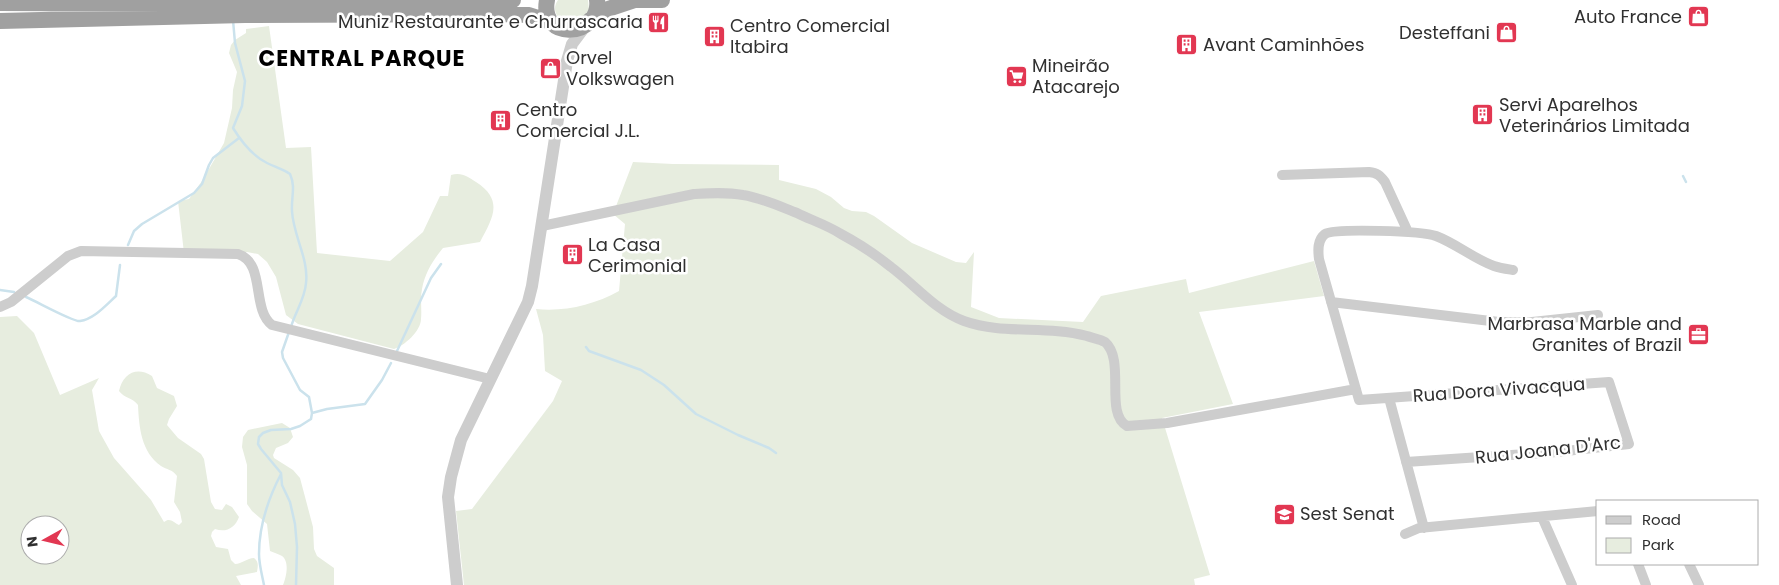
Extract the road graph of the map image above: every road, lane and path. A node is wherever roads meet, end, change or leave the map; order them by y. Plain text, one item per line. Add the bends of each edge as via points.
1 (513, 0) edge
2 (547, 0) edge
3 (597, 0) edge
4 (634, 0) edge
5 (662, 0) edge
6 (478, 1) edge
7 (0, 3) edge
8 (245, 9) junction
9 (219, 10) junction
10 (0, 20) edge
11 (589, 22) junction
12 (554, 24) junction
13 (567, 61) junction
14 (1282, 175) dead end
15 (542, 226) junction
16 (1408, 232) junction
17 (1513, 270) dead end
18 (1331, 302) junction
19 (0, 307) edge
20 (1598, 315) dead end
21 (490, 379) junction
22 (1609, 382) joint
23 (1356, 389) junction
24 (1389, 398) junction
25 (1406, 462) junction
26 (1596, 511) edge
27 (1542, 517) junction
28 (1424, 528) junction
29 (1404, 534) dead end
30 (1638, 565) edge
31 (1689, 565) edge
32 (457, 585) edge
33 (1572, 585) edge
34 (1646, 585) edge
35 (1699, 585) edge

1 - 6 highway
2 - 12 highway via 546,12
3 - 11 highway via 597,10
4 - 5 highway
4 - 11 highway
6 - 8 highway
7 - 9 highway
8 - 9 highway
8 - 12 highway via 516,14
9 - 10 highway
11 - 12 highway via 573,30
11 - 13 street via 576,36
12 - 13 street
13 - 15 street
14 - 16 street via 1376,173 1385,182
15 - 21 street via 528,302
15 - 23 street via 694,194 744,195 773,203 840,233 962,321 987,328 1052,330 1104,341 1113,359 1117,414 1122,424 1127,426 1168,423
16 - 17 street via 1435,235 1495,267
16 - 18 street via 1337,231 1321,238 1318,252
18 - 20 street via 1499,322
18 - 23 street
19 - 21 street via 11,302 68,256 81,251 238,254 252,265 266,318 272,325
21 - 32 street via 461,440 451,477 448,497
22 - 24 street, Rua Dora Vivacqua
22 - 25 street, Rua Joana D'Arc via 1629,444
23 - 24 street, Rua Dora Vivacqua via 1359,400
24 - 25 street
25 - 28 street
26 - 27 street
27 - 28 street
27 - 33 street
28 - 29 street
30 - 34 street
31 - 35 street

